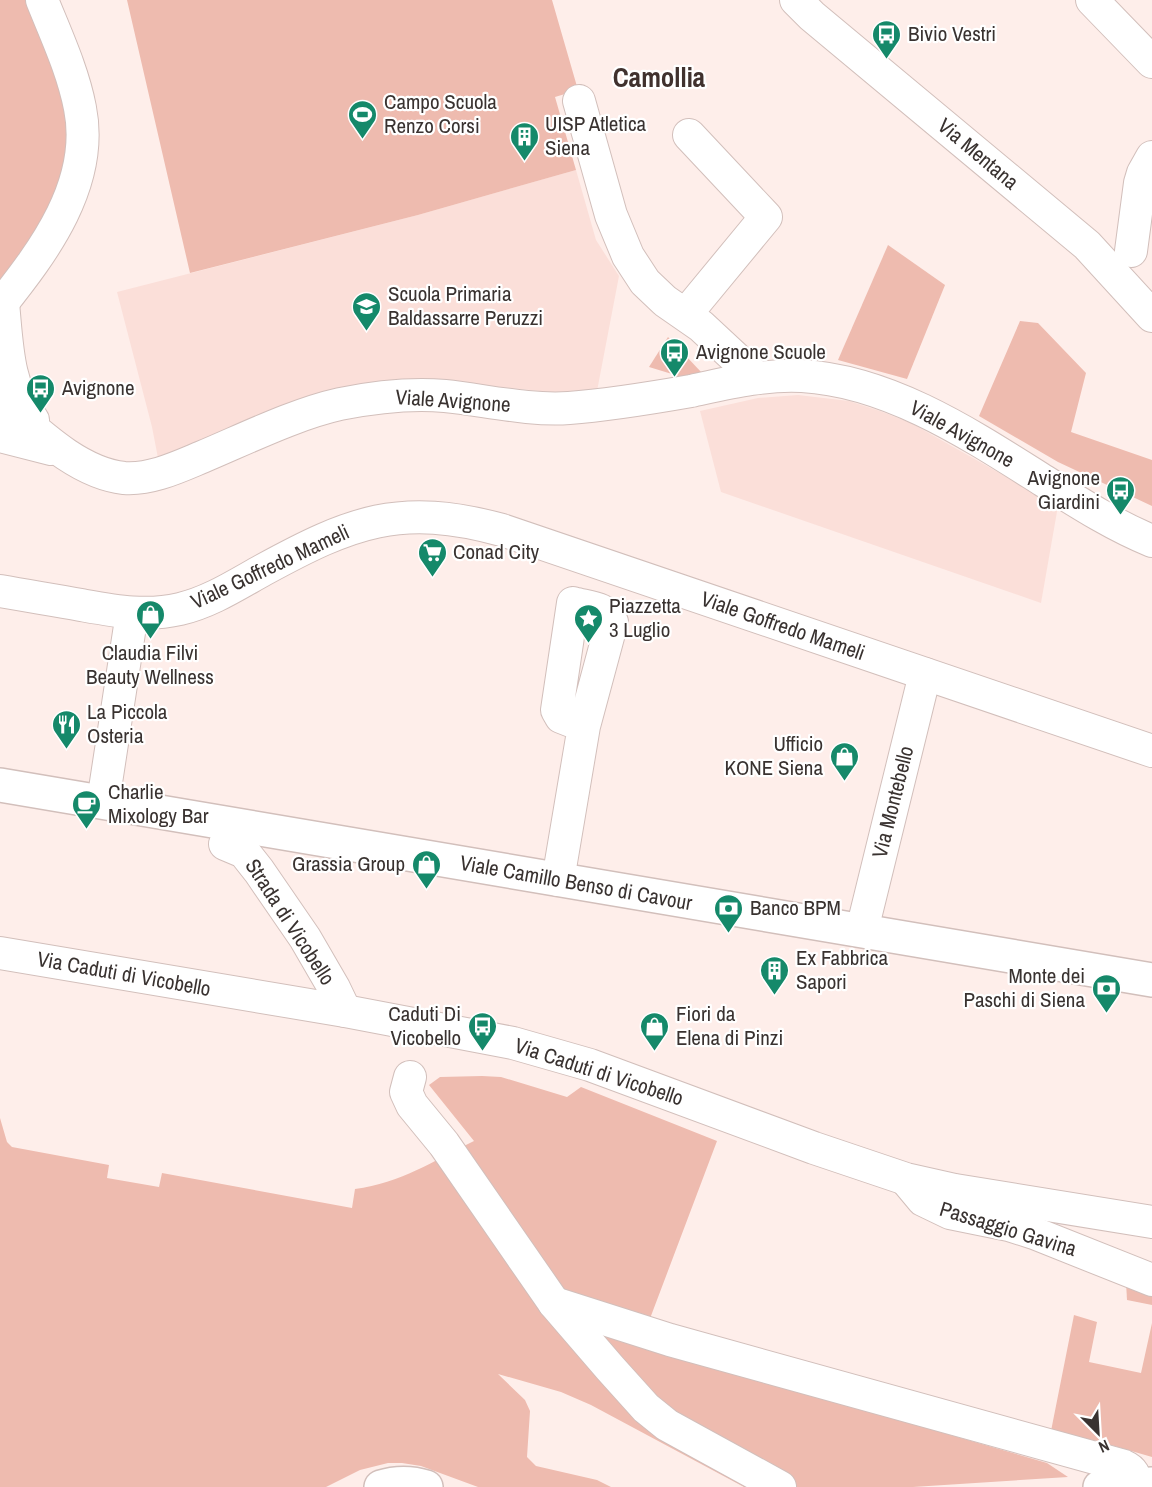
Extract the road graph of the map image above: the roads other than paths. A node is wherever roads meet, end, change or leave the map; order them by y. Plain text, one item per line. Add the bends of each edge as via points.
1 (42, 0) edge
2 (1092, 0) edge
3 (812, 5) edge
4 (1152, 62) edge
5 (579, 101) dead end
6 (689, 135) dead end
7 (1152, 157) edge
8 (1131, 251) dead end
9 (1, 304) edge
10 (686, 314) junction
11 (1152, 316) edge
12 (757, 378) junction
13 (0, 400) edge
14 (0, 436) edge
15 (59, 451) junction
16 (1152, 541) edge
17 (0, 591) edge
18 (132, 613) junction
19 (925, 674) junction
20 (584, 726) dead end
21 (1152, 752) edge
22 (0, 785) edge
23 (103, 802) junction
24 (225, 844) dead end
25 (558, 880) junction
26 (862, 930) junction
27 (0, 953) edge
28 (1152, 980) edge
29 (345, 1011) junction
30 (410, 1077) dead end
31 (906, 1179) junction
32 (1152, 1222) edge
33 (1152, 1280) edge
34 (554, 1303) junction
35 (1129, 1482) edge
36 (381, 1487) edge
37 (426, 1487) edge
38 (780, 1487) edge

1 - 9 street via 79,103 80,163 61,218
2 - 4 street
3 - 11 street, Via Mentana via 1088,245
5 - 10 street via 610,215 628,256 650,288
6 - 10 street via 766,217
7 - 8 street via 1140,183
9 - 15 street, Viale Avignone via 16,388 32,418
10 - 12 street
12 - 15 street, Viale Avignone via 663,396 564,408 442,396 375,398 313,412 148,476 121,478
12 - 16 street, Viale Avignone via 816,377 901,400 1113,524
13 - 15 street, Viale Avignone
14 - 15 street, Viale Avignone
17 - 18 street, Viale Goffredo Mameli
18 - 19 street, Viale Goffredo Mameli via 166,612 208,600 343,530 389,519 435,517 502,530
18 - 23 street
19 - 21 street, Viale Goffredo Mameli
19 - 26 street, Via Montebello
20 - 25 street
22 - 23 main road, Viale Camillo Benso di Cavour
23 - 25 main road, Viale Camillo Benso di Cavour
24 - 29 street, Strada di Vicobello via 244,852 259,870 305,938
25 - 26 main road, Viale Camillo Benso di Cavour
26 - 28 main road, Viale Camillo Benso di Cavour
27 - 29 street, Via Caduti di Vicobello
29 - 31 street, Via Caduti di Vicobello via 483,1036 567,1057
30 - 34 street via 406,1092 412,1105 444,1144
31 - 32 street, Via Caduti di Vicobello
31 - 33 street, Passaggio Gavina via 923,1200 950,1213 1034,1233
34 - 35 street
34 - 38 street via 658,1418
36 - 37 main road via 411,1483

